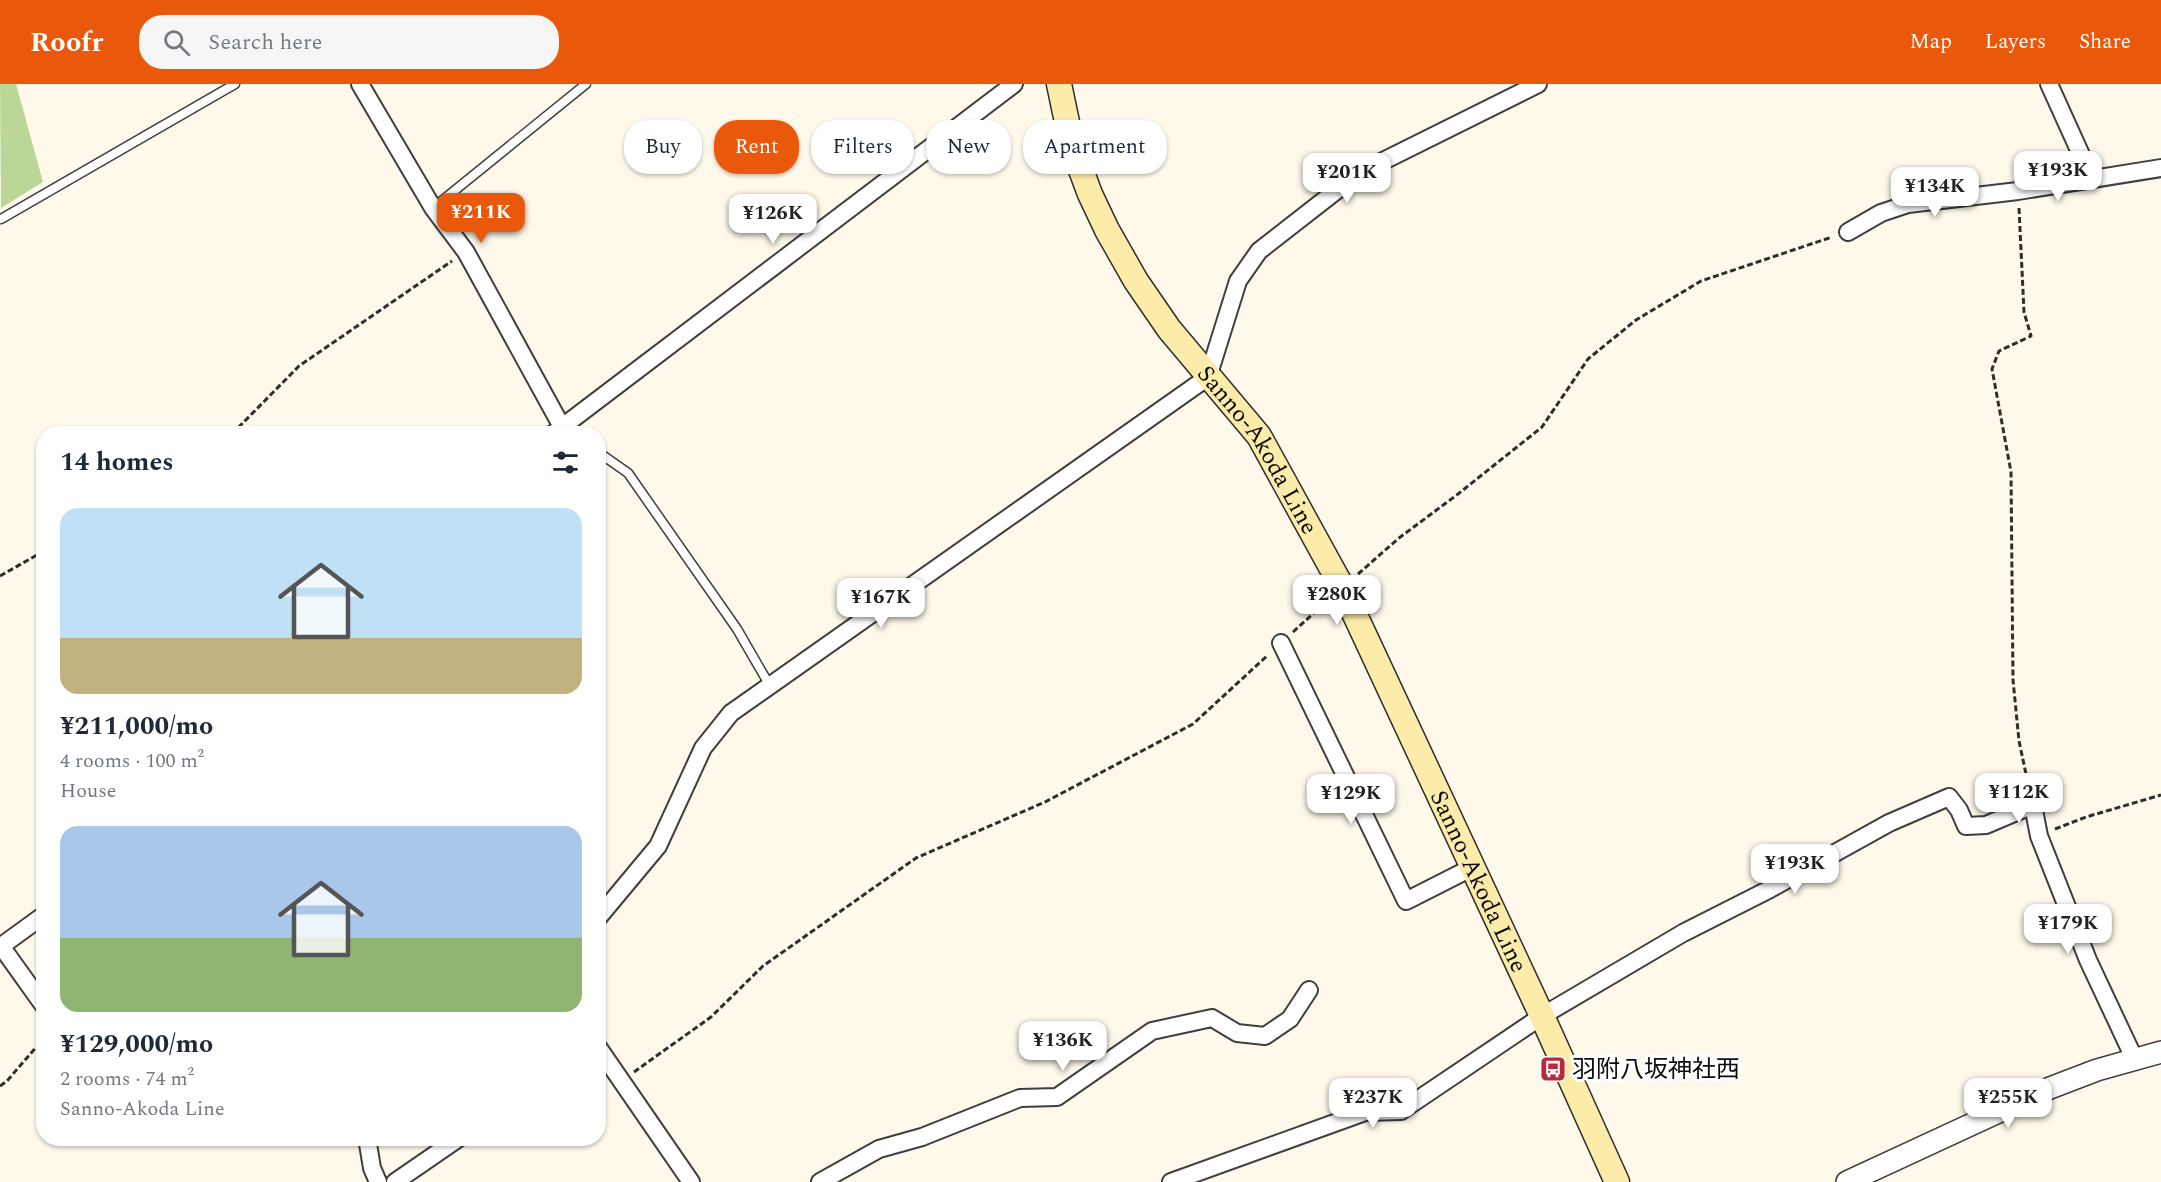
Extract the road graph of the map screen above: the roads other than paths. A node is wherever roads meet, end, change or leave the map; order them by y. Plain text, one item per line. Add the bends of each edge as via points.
1 (235, 84) edge
2 (360, 84) edge
3 (586, 84) edge
4 (1014, 84) edge
5 (1059, 84) edge
6 (1538, 84) edge
7 (2049, 84) edge
8 (2161, 168) edge
9 (2092, 179) junction
10 (433, 208) junction
11 (2, 219) dead end
12 (1848, 232) road end
13 (1208, 377) junction
14 (559, 426) edge
15 (569, 426) edge
16 (606, 458) edge
17 (1281, 643) road end
18 (770, 686) junction
19 (1473, 867) junction
20 (606, 908) edge
21 (36, 921) edge
22 (1, 947) edge
23 (1309, 990) dead end
24 (36, 995) edge
25 (1542, 1016) junction
26 (2161, 1052) edge
27 (606, 1058) edge
28 (2134, 1058) junction
29 (368, 1146) edge
30 (447, 1146) edge
31 (378, 1182) edge
32 (395, 1182) edge
33 (691, 1182) edge
34 (820, 1182) edge
35 (1171, 1182) edge
36 (1617, 1182) edge
37 (1847, 1182) edge

1 - 11 lane
2 - 10 street
3 - 10 lane
4 - 15 street
5 - 13 main road, Sanno-Akoda Line via 1071,146 1107,230 1136,281
6 - 13 street via 1359,173 1259,251 1238,281
7 - 9 street
8 - 9 street
9 - 12 street via 1908,204 1881,213
10 - 14 street via 466,252
13 - 18 street
13 - 19 main road, Sanno-Akoda Line via 1259,436 1342,587
16 - 18 lane via 628,473 737,629
17 - 19 street via 1406,901
18 - 20 street via 731,713 703,748 658,846
19 - 25 main road, Sanno-Akoda Line
21 - 22 street
22 - 24 street
23 - 34 street via 1290,1019 1265,1036 1237,1033 1212,1018 1152,1031 1057,1097 1020,1098 922,1137 879,1149
25 - 28 street via 1683,933 1889,823 1949,797 1966,826 1986,825 2033,805 2039,836 2088,960
25 - 35 street via 1401,1111 1365,1112
25 - 36 main road, Sanno-Akoda Line
26 - 28 street
27 - 33 street
28 - 37 street via 2050,1088
29 - 31 street
30 - 32 street

